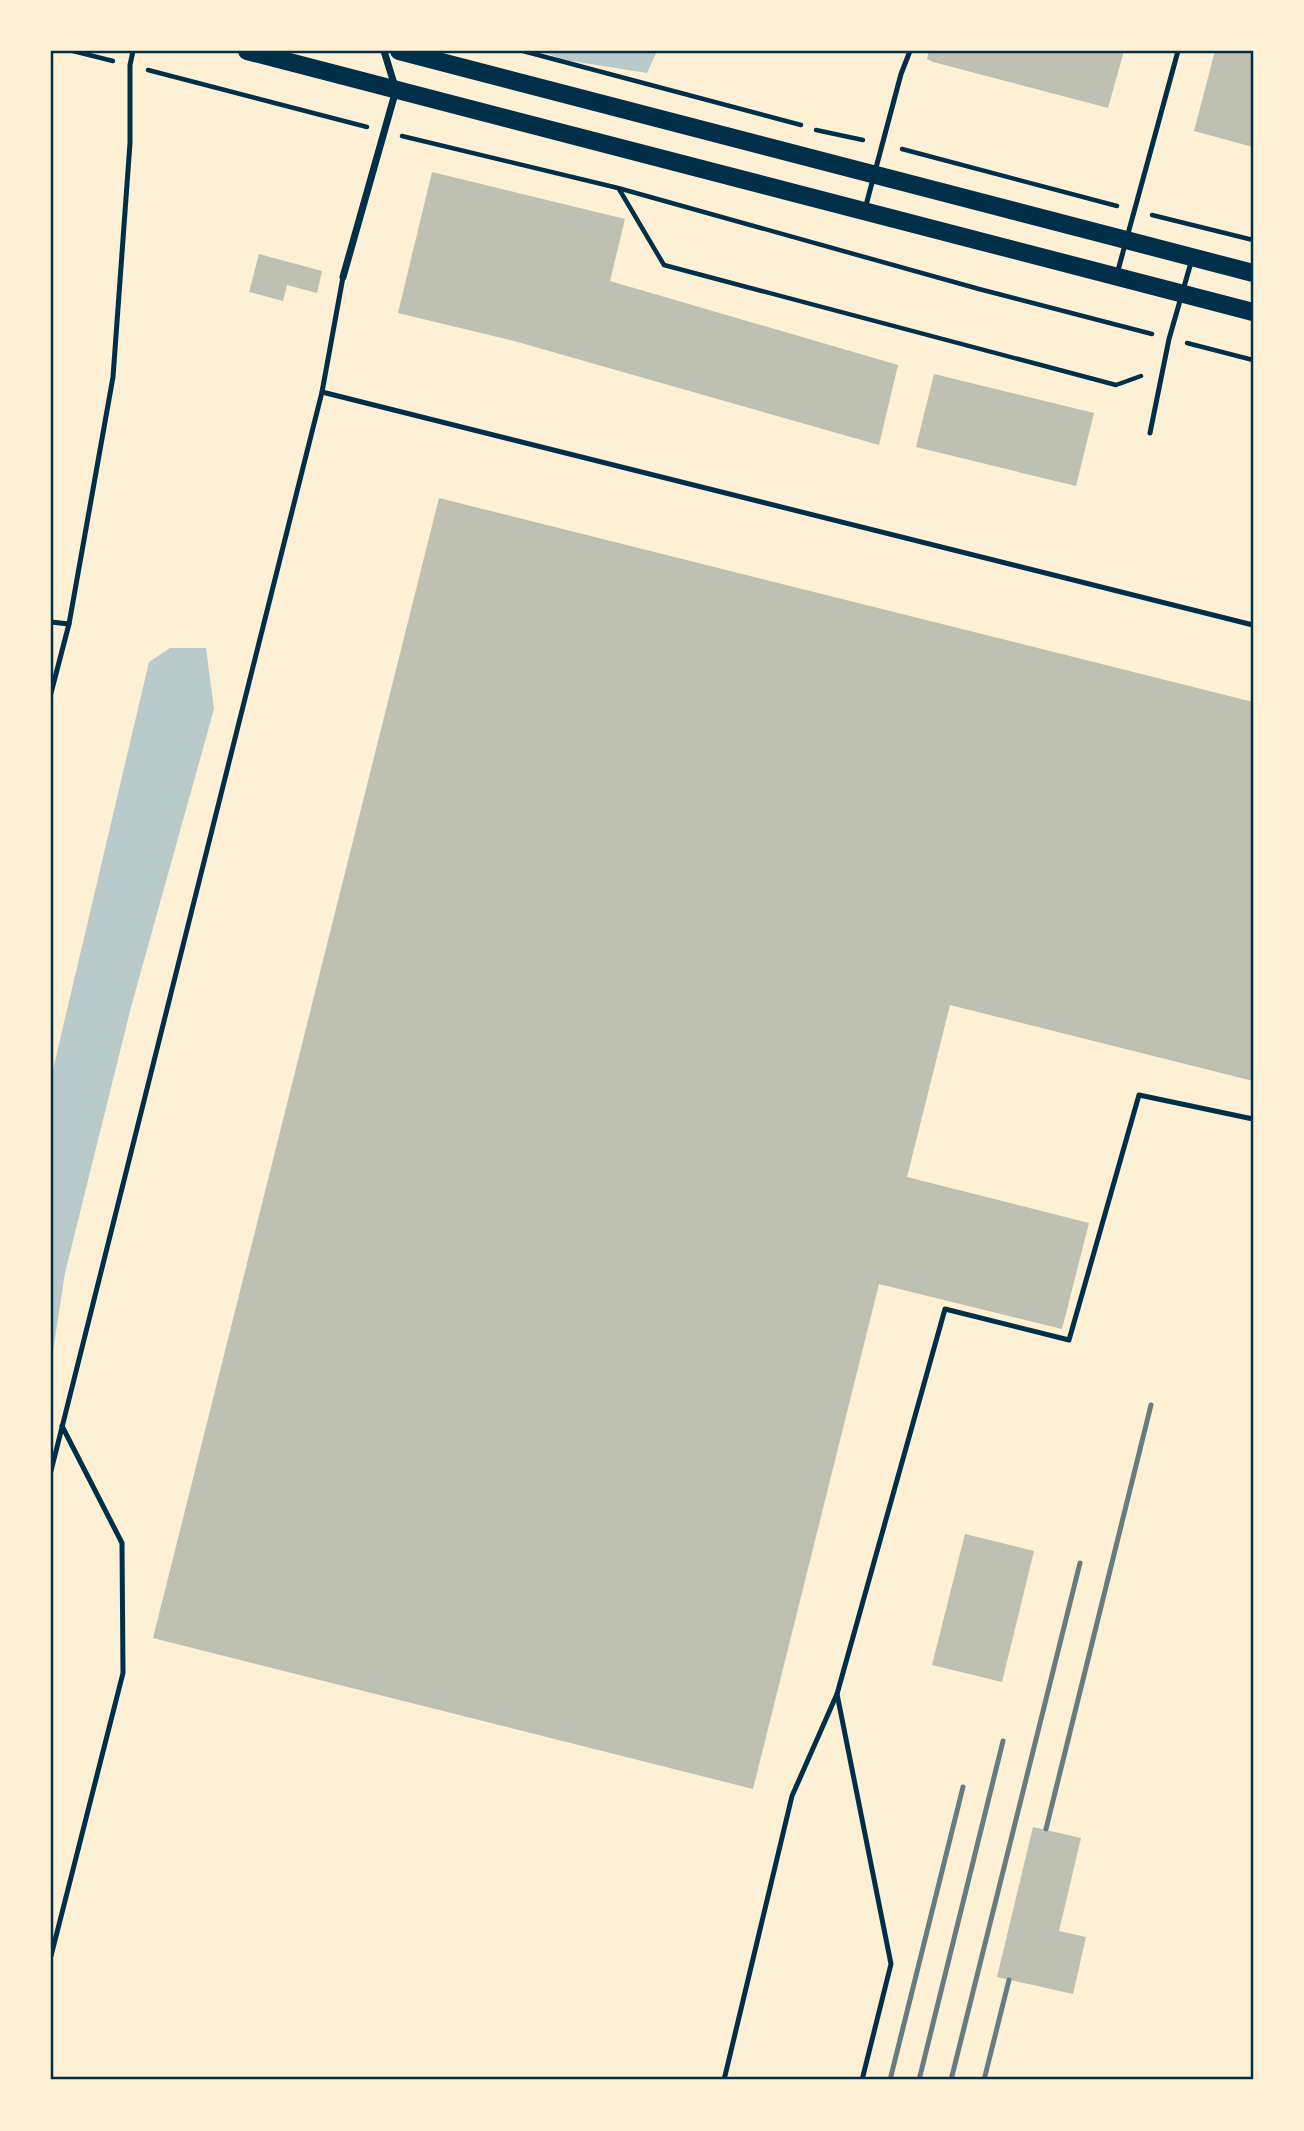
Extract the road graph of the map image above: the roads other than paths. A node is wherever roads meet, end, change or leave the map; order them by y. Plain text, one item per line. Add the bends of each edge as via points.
1 (133, 51) edge
2 (247, 51) edge
3 (384, 51) edge
4 (399, 51) edge
5 (910, 51) edge
6 (1178, 51) edge
7 (396, 90) junction
8 (875, 175) junction
9 (864, 212) junction
10 (1127, 240) junction
11 (1192, 257) junction
12 (1253, 273) edge
13 (343, 277) joint
14 (1116, 277) junction
15 (1182, 294) junction
16 (1253, 313) edge
17 (321, 392) junction
18 (1150, 433) dead end
19 (51, 622) edge
20 (69, 624) junction
21 (1253, 625) edge
22 (51, 693) edge
23 (1253, 1119) edge
24 (62, 1426) junction
25 (51, 1471) edge
26 (838, 1694) junction
27 (51, 1956) edge
28 (724, 2080) edge
29 (862, 2080) edge

1 - 20 lane via 113,377
2 - 7 main road
3 - 7 street
4 - 8 main road
5 - 8 lane
6 - 10 lane
7 - 9 main road
7 - 13 street
8 - 9 lane
8 - 10 main road
9 - 14 main road
10 - 11 main road
10 - 14 lane
11 - 12 main road
11 - 15 lane
13 - 17 lane
14 - 15 main road
15 - 16 main road
15 - 18 lane
17 - 21 lane
17 - 24 lane
19 - 20 lane
20 - 22 lane
23 - 26 lane via 1139,1095 1069,1340 945,1309
24 - 25 lane
24 - 27 lane via 122,1543 123,1673
26 - 28 lane via 792,1796
26 - 29 lane via 891,1964

